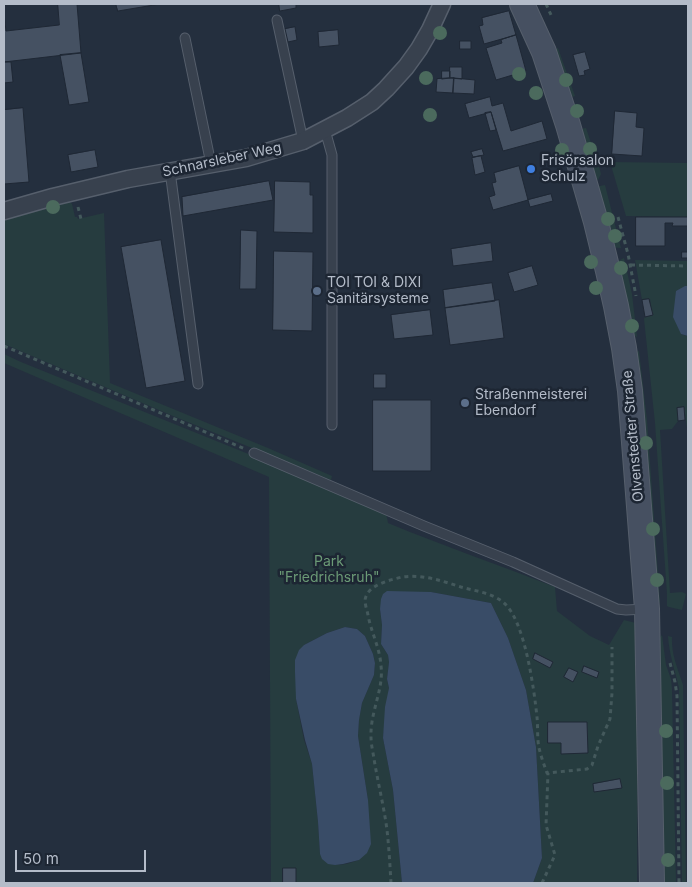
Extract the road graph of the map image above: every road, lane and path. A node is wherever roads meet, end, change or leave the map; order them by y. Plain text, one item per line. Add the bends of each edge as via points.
1 (442, 4) edge
2 (522, 4) edge
3 (278, 20) dead end
4 (184, 38) dead end
5 (326, 130) junction
6 (303, 142) junction
7 (211, 164) junction
8 (170, 171) junction
9 (77, 203) dead end
10 (4, 211) edge
11 (81, 219) dead end
12 (631, 265) dead end
13 (688, 266) edge
14 (4, 346) edge
15 (198, 384) dead end
16 (332, 424) dead end
17 (254, 453) joint
18 (647, 608) junction
19 (612, 647) dead end
20 (669, 657) dead end
21 (548, 773) junction
22 (391, 883) edge
23 (542, 883) edge
24 (652, 883) edge
25 (679, 883) edge

1 - 5 street, Schnarsleber Weg via 419,49 400,75 372,102
2 - 18 main road, Olvenstedter Straße via 556,86 596,222 616,306 630,391
3 - 6 lane
4 - 7 lane
5 - 6 street, Schnarsleber Weg
5 - 16 lane via 332,155
6 - 7 street, Schnarsleber Weg
7 - 8 street, Schnarsleber Weg
8 - 10 street, Schnarsleber Weg
8 - 15 lane
9 - 11 path
12 - 13 path
14 - 17 path
17 - 18 lane via 617,609
18 - 24 main road, Olvenstedter Straße
19 - 21 path via 610,719 592,765 587,770
20 - 25 path via 677,696
21 - 22 path via 539,748 537,716 522,635 510,609 492,596 422,577 402,577 374,587 365,603 382,667 371,738 387,831
21 - 23 path via 546,825 555,855

